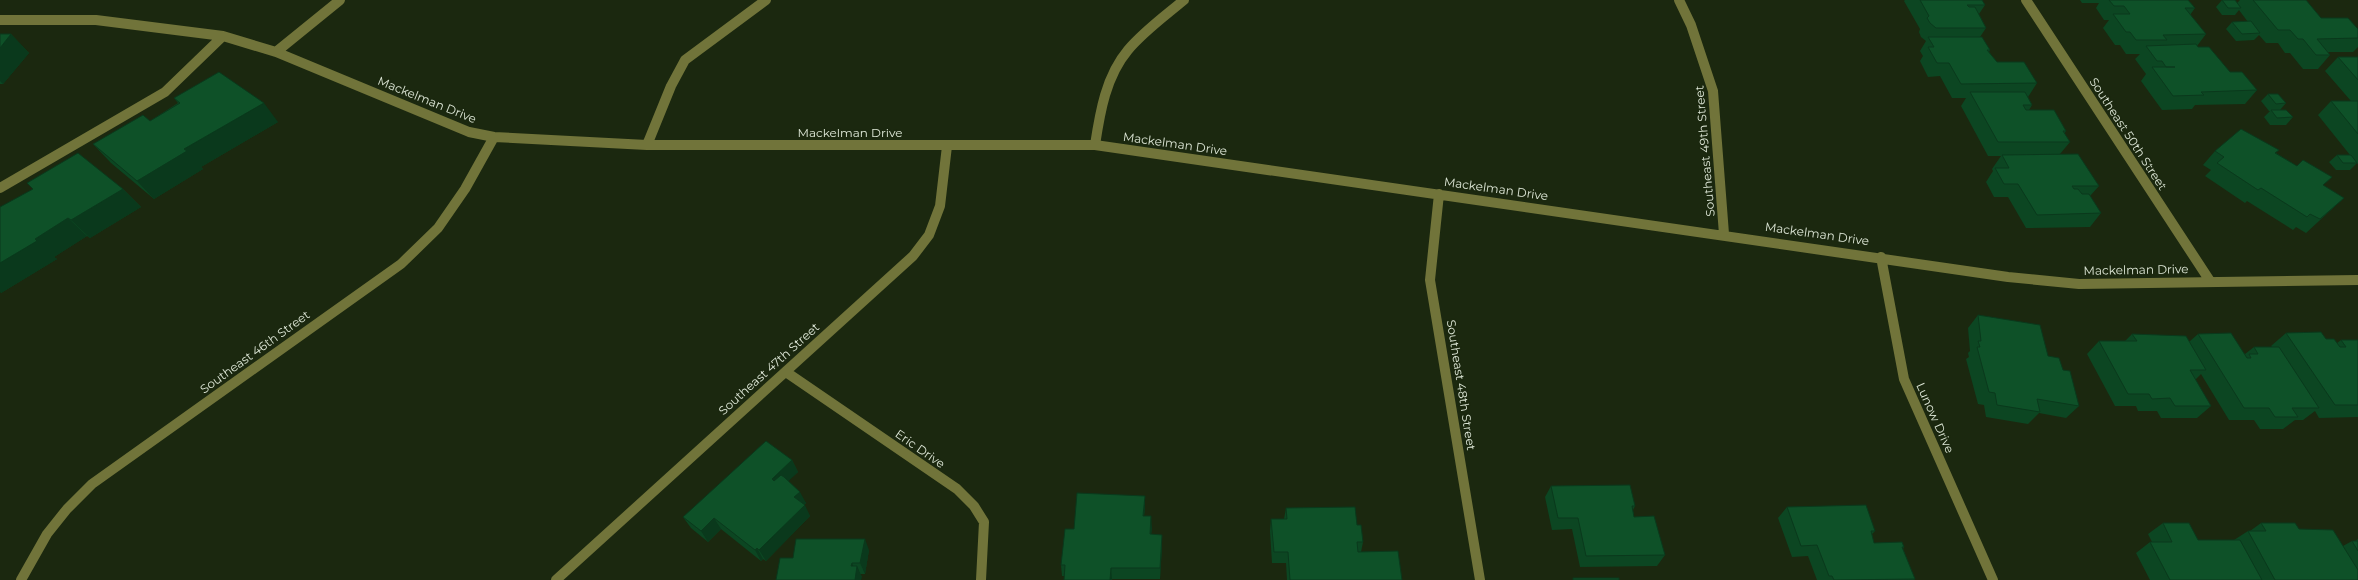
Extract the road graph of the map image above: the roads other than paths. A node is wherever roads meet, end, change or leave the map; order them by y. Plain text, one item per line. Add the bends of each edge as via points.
1 (340, 0) edge
2 (766, 0) edge
3 (1184, 0) edge
4 (1679, 0) edge
5 (2026, 0) edge
6 (0, 20) edge
7 (223, 36) junction
8 (276, 52) junction
9 (494, 137) junction
10 (647, 145) junction
11 (948, 146) junction
12 (1095, 146) junction
13 (0, 188) edge
14 (1439, 194) junction
15 (1724, 234) junction
16 (1881, 257) junction
17 (2358, 280) edge
18 (2210, 281) junction
19 (786, 372) junction
20 (21, 580) edge
21 (556, 580) edge
22 (980, 580) edge
23 (1480, 580) edge
24 (1993, 580) edge

1 - 8 street
2 - 10 street via 685,60 671,86
3 - 12 street via 1128,50 1112,78 1101,107
4 - 15 street, Southeast 49th Street via 1691,25 1713,91
5 - 18 street, Southeast 50th Street
6 - 7 street, Mackelman Drive via 103,21
7 - 8 street, Mackelman Drive
7 - 13 street via 165,92
8 - 9 street, Mackelman Drive via 469,132
9 - 10 street, Mackelman Drive
9 - 20 street, Southeast 46th Street via 465,189 438,228 401,264 92,484 47,534
10 - 11 street, Mackelman Drive
11 - 12 street, Mackelman Drive
11 - 19 street, Southeast 47th Street via 940,206 929,235 913,256
12 - 14 street, Mackelman Drive
14 - 15 street, Mackelman Drive
14 - 23 street, Southeast 48th Street via 1430,280
15 - 16 street, Mackelman Drive
16 - 18 street, Mackelman Drive via 2008,277 2079,284
16 - 24 street, Lunow Drive via 1904,379
17 - 18 street, Mackelman Drive
19 - 21 street, Southeast 47th Street
19 - 22 street, Eric Drive via 957,489 974,506 984,522

